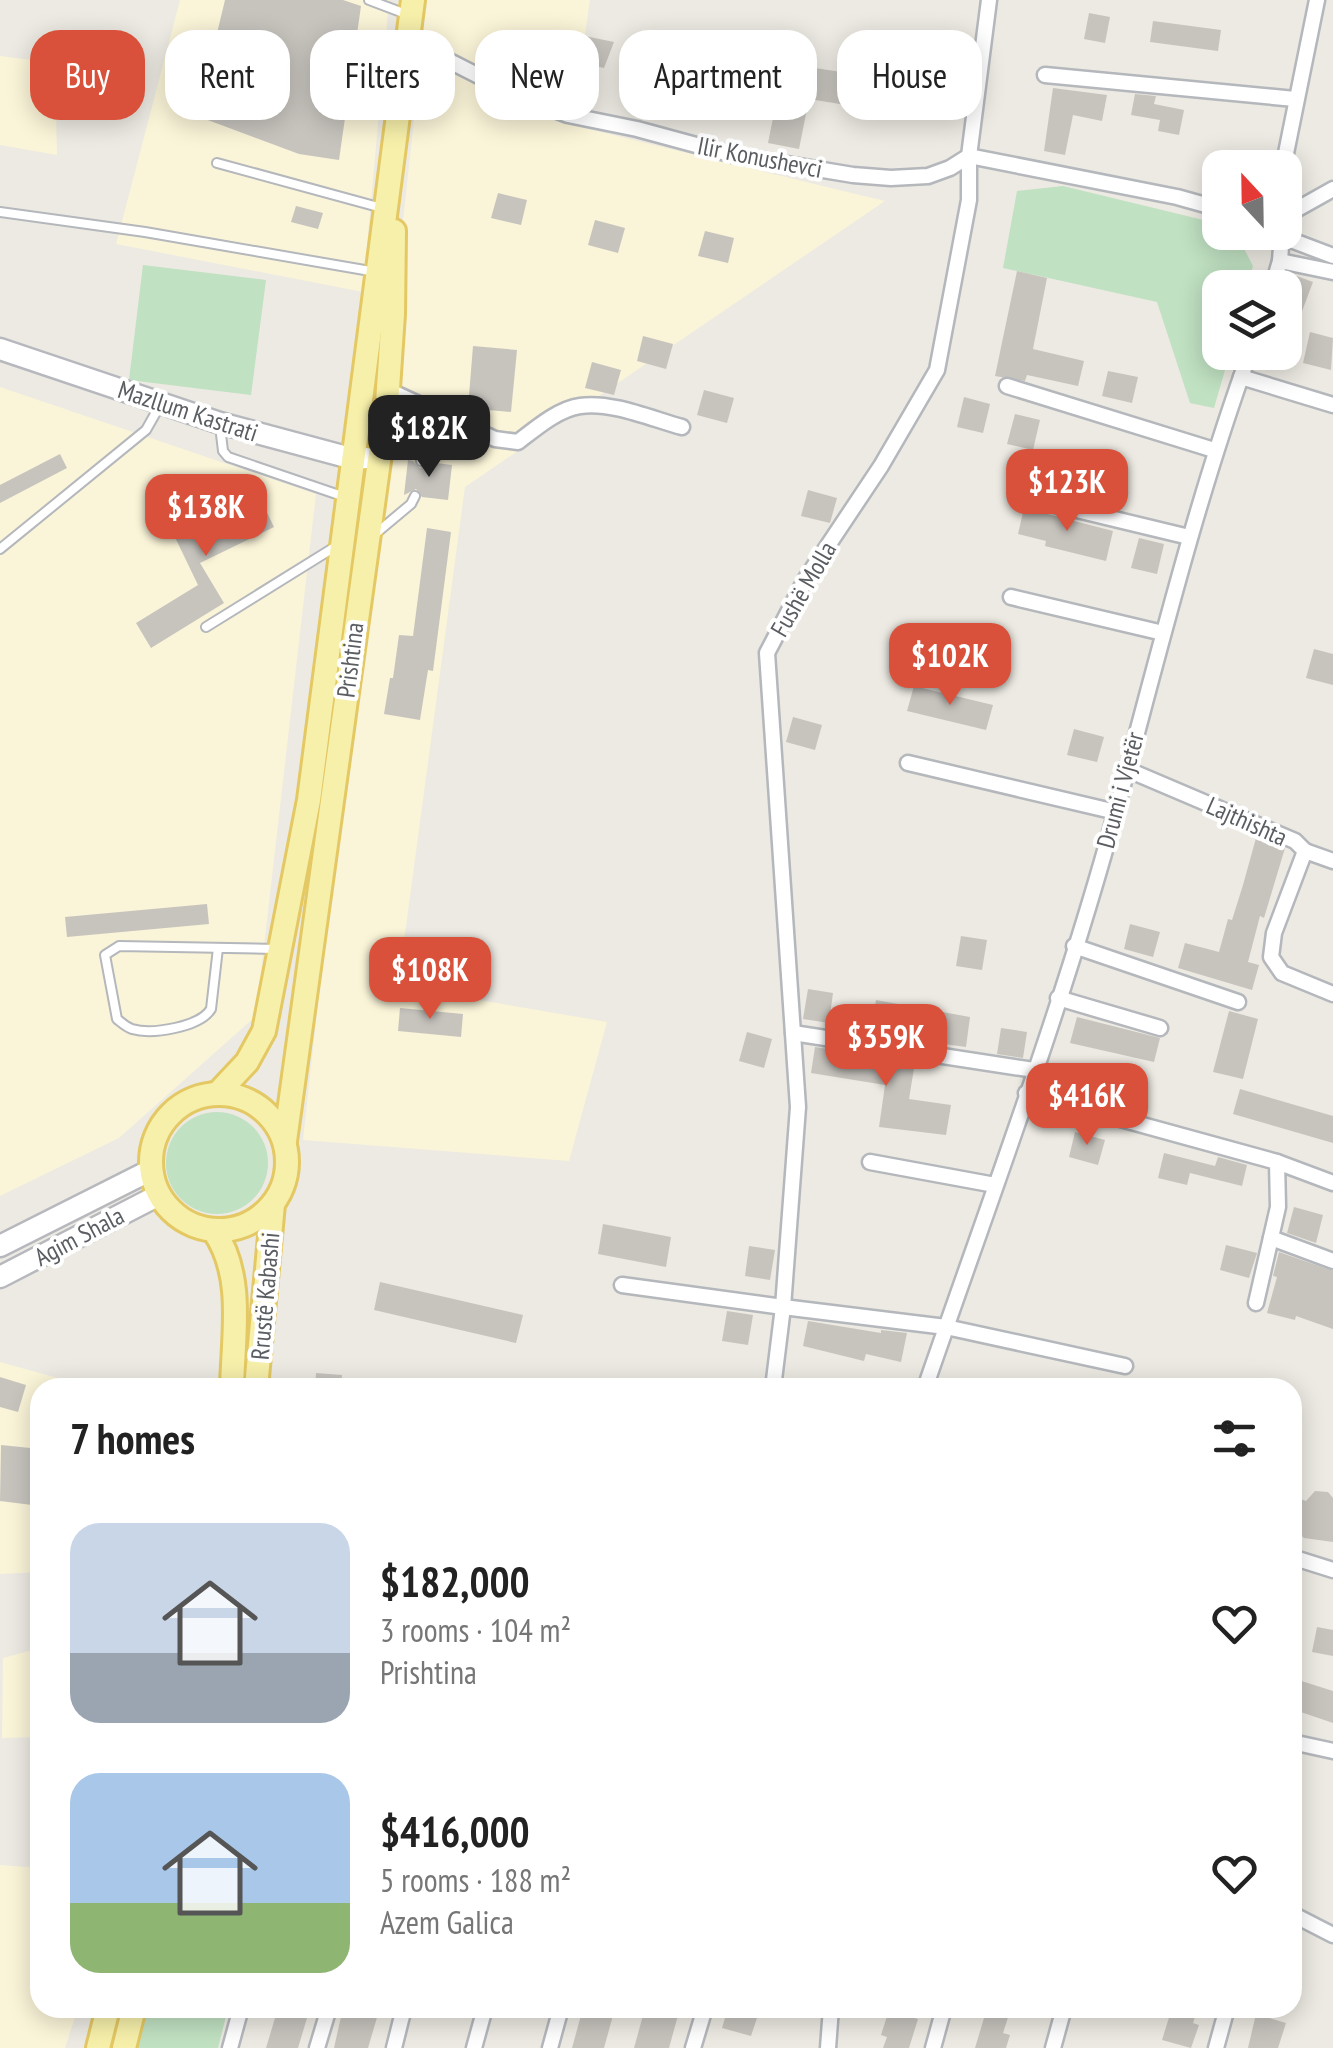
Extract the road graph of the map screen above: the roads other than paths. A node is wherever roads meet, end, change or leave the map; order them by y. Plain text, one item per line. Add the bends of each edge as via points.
1 (369, 0) edge
2 (988, 0) edge
3 (1318, 0) edge
4 (411, 8) edge
5 (455, 64) edge
6 (1045, 75) dead end
7 (1295, 99) junction
8 (399, 120) edge
9 (1286, 150) edge
10 (969, 156) junction
11 (217, 164) dead end
12 (392, 178) junction
13 (1333, 190) edge
14 (1202, 204) edge
15 (1302, 207) edge
16 (385, 209) junction
17 (0, 212) edge
18 (1302, 243) edge
19 (1281, 250) edge
20 (1333, 256) edge
21 (1280, 260) junction
22 (1277, 270) edge
23 (377, 272) junction
24 (1333, 272) edge
25 (0, 350) edge
26 (1244, 370) edge
27 (1241, 377) junction
28 (1007, 386) dead end
29 (386, 401) junction
30 (162, 403) junction
31 (1333, 405) edge
32 (220, 422) junction
33 (682, 427) dead end
34 (1214, 450) junction
35 (354, 458) junction
36 (378, 458) junction
37 (421, 462) dead end
38 (415, 496) dead end
39 (1026, 498) dead end
40 (349, 499) junction
41 (1189, 536) junction
42 (355, 540) junction
43 (0, 550) edge
44 (1012, 598) dead end
45 (206, 626) dead end
46 (1163, 633) junction
47 (908, 762) dead end
48 (1126, 770) junction
49 (1116, 812) junction
50 (1305, 850) junction
51 (1333, 862) edge
52 (1074, 946) junction
53 (218, 948) junction
54 (280, 949) junction
55 (1333, 994) edge
56 (1058, 998) junction
57 (1238, 1002) dead end
58 (1160, 1028) dead end
59 (793, 1032) junction
60 (1034, 1070) junction
61 (216, 1094) junction
62 (1026, 1094) junction
63 (284, 1141) junction
64 (870, 1162) dead end
65 (1277, 1162) junction
66 (151, 1170) junction
67 (1333, 1183) edge
68 (995, 1185) junction
69 (159, 1195) junction
70 (273, 1204) junction
71 (214, 1231) junction
72 (1271, 1238) junction
73 (0, 1246) edge
74 (1333, 1261) edge
75 (0, 1277) edge
76 (622, 1285) dead end
77 (1256, 1303) dead end
78 (783, 1307) junction
79 (946, 1326) junction
80 (1125, 1366) dead end
81 (232, 1378) edge
82 (257, 1378) edge
83 (774, 1378) edge
84 (928, 1378) edge
85 (1302, 1560) edge
86 (1333, 1570) edge
87 (1302, 1744) edge
88 (1333, 1751) edge
89 (1302, 1919) edge
90 (1333, 1935) edge
91 (106, 2018) edge
92 (132, 2018) edge
93 (239, 2018) edge
94 (326, 2018) edge
95 (402, 2018) edge
96 (482, 2018) edge
97 (558, 2018) edge
98 (702, 2018) edge
99 (830, 2018) edge
100 (941, 2018) edge
101 (1061, 2018) edge
102 (1224, 2018) edge
103 (98, 2048) edge
104 (124, 2048) edge
105 (230, 2048) edge
106 (318, 2048) edge
107 (394, 2048) edge
108 (474, 2048) edge
109 (550, 2048) edge
110 (694, 2048) edge
111 (828, 2048) edge
112 (932, 2048) edge
113 (1053, 2048) edge
114 (1216, 2048) edge

1 - 4 lane, Prishtina
2 - 10 street
3 - 7 street
5 - 10 street, Ilir Konushevci via 568,115 733,155 891,178 928,176
6 - 7 street
7 - 9 street
8 - 12 main road, Prishtina
10 - 14 street
10 - 59 street, Fushë Molla via 969,200 938,370 805,580 767,653
11 - 16 lane
12 - 16 main road, Prishtina
12 - 29 main road, Prishtina via 395,256
13 - 15 street
16 - 23 main road, Prishtina
17 - 23 lane
18 - 20 street
19 - 21 street
21 - 22 street
21 - 24 street
23 - 35 main road, Prishtina
25 - 30 main road, Mazllum Kastrati
26 - 27 street, Drumi i Vjetër
27 - 31 street
27 - 34 street, Drumi i Vjetër
28 - 34 street
29 - 33 street via 518,442 579,406
29 - 36 main road, Prishtina
29 - 37 lane
30 - 32 main road, Mazllum Kastrati
30 - 43 lane via 146,430
32 - 35 main road, Mazllum Kastrati
32 - 40 lane via 228,457
34 - 41 street, Drumi i Vjetër
35 - 36 main road, Mazllum Kastrati
35 - 40 main road, Prishtina
36 - 42 main road, Prishtina
38 - 42 lane via 396,518
39 - 41 street
40 - 42 main road, Prishtina
41 - 46 street, Drumi i Vjetër
42 - 45 lane
42 - 54 main road, Prishtina
42 - 63 main road, Prishtina
44 - 46 street
46 - 48 street, Drumi i Vjetër
47 - 49 street
48 - 49 street, Drumi i Vjetër
48 - 50 street, Lajthishta
49 - 52 street, Drumi i Vjetër
50 - 51 street
50 - 55 street, Lajthishta via 1271,956 1282,972
52 - 56 street, Drumi i Vjetër
52 - 57 street
53 - 53 lane via 119,946 105,955 117,1020 132,1030 187,1027 206,1017
53 - 54 lane
54 - 61 main road, Prishtina via 258,1046
56 - 58 street
56 - 60 street, Drumi i Vjetër
59 - 60 street
59 - 78 street, Fushë Molla via 798,1107
60 - 62 street, Drumi i Vjetër
61 - 63 main road via 259,1106
61 - 66 main road, Prishtina via 172,1112 155,1138
62 - 65 street
62 - 68 street, Drumi i Vjetër
63 - 70 main road, Prishtina via 288,1163
64 - 68 street
65 - 67 street
65 - 72 street
66 - 69 main road
66 - 73 main road, Agim Shala
68 - 79 street, Drumi i Vjetër
69 - 71 main road via 182,1220
69 - 75 main road, Agim Shala
70 - 71 main road via 257,1220
70 - 82 main road, Rrustë Kabashi
71 - 81 main road, Rrustë Kabashi via 234,1284
72 - 74 street
72 - 77 street
76 - 78 street
78 - 79 street
78 - 83 street, Fushë Molla
79 - 80 street
79 - 84 street, Drumi i Vjetër
85 - 86 street
87 - 88 street
89 - 90 street
91 - 103 main road
92 - 104 main road
93 - 105 street
94 - 106 street
95 - 107 street
96 - 108 street
97 - 109 street
98 - 110 street
99 - 111 street
100 - 112 street
101 - 113 street
102 - 114 street

